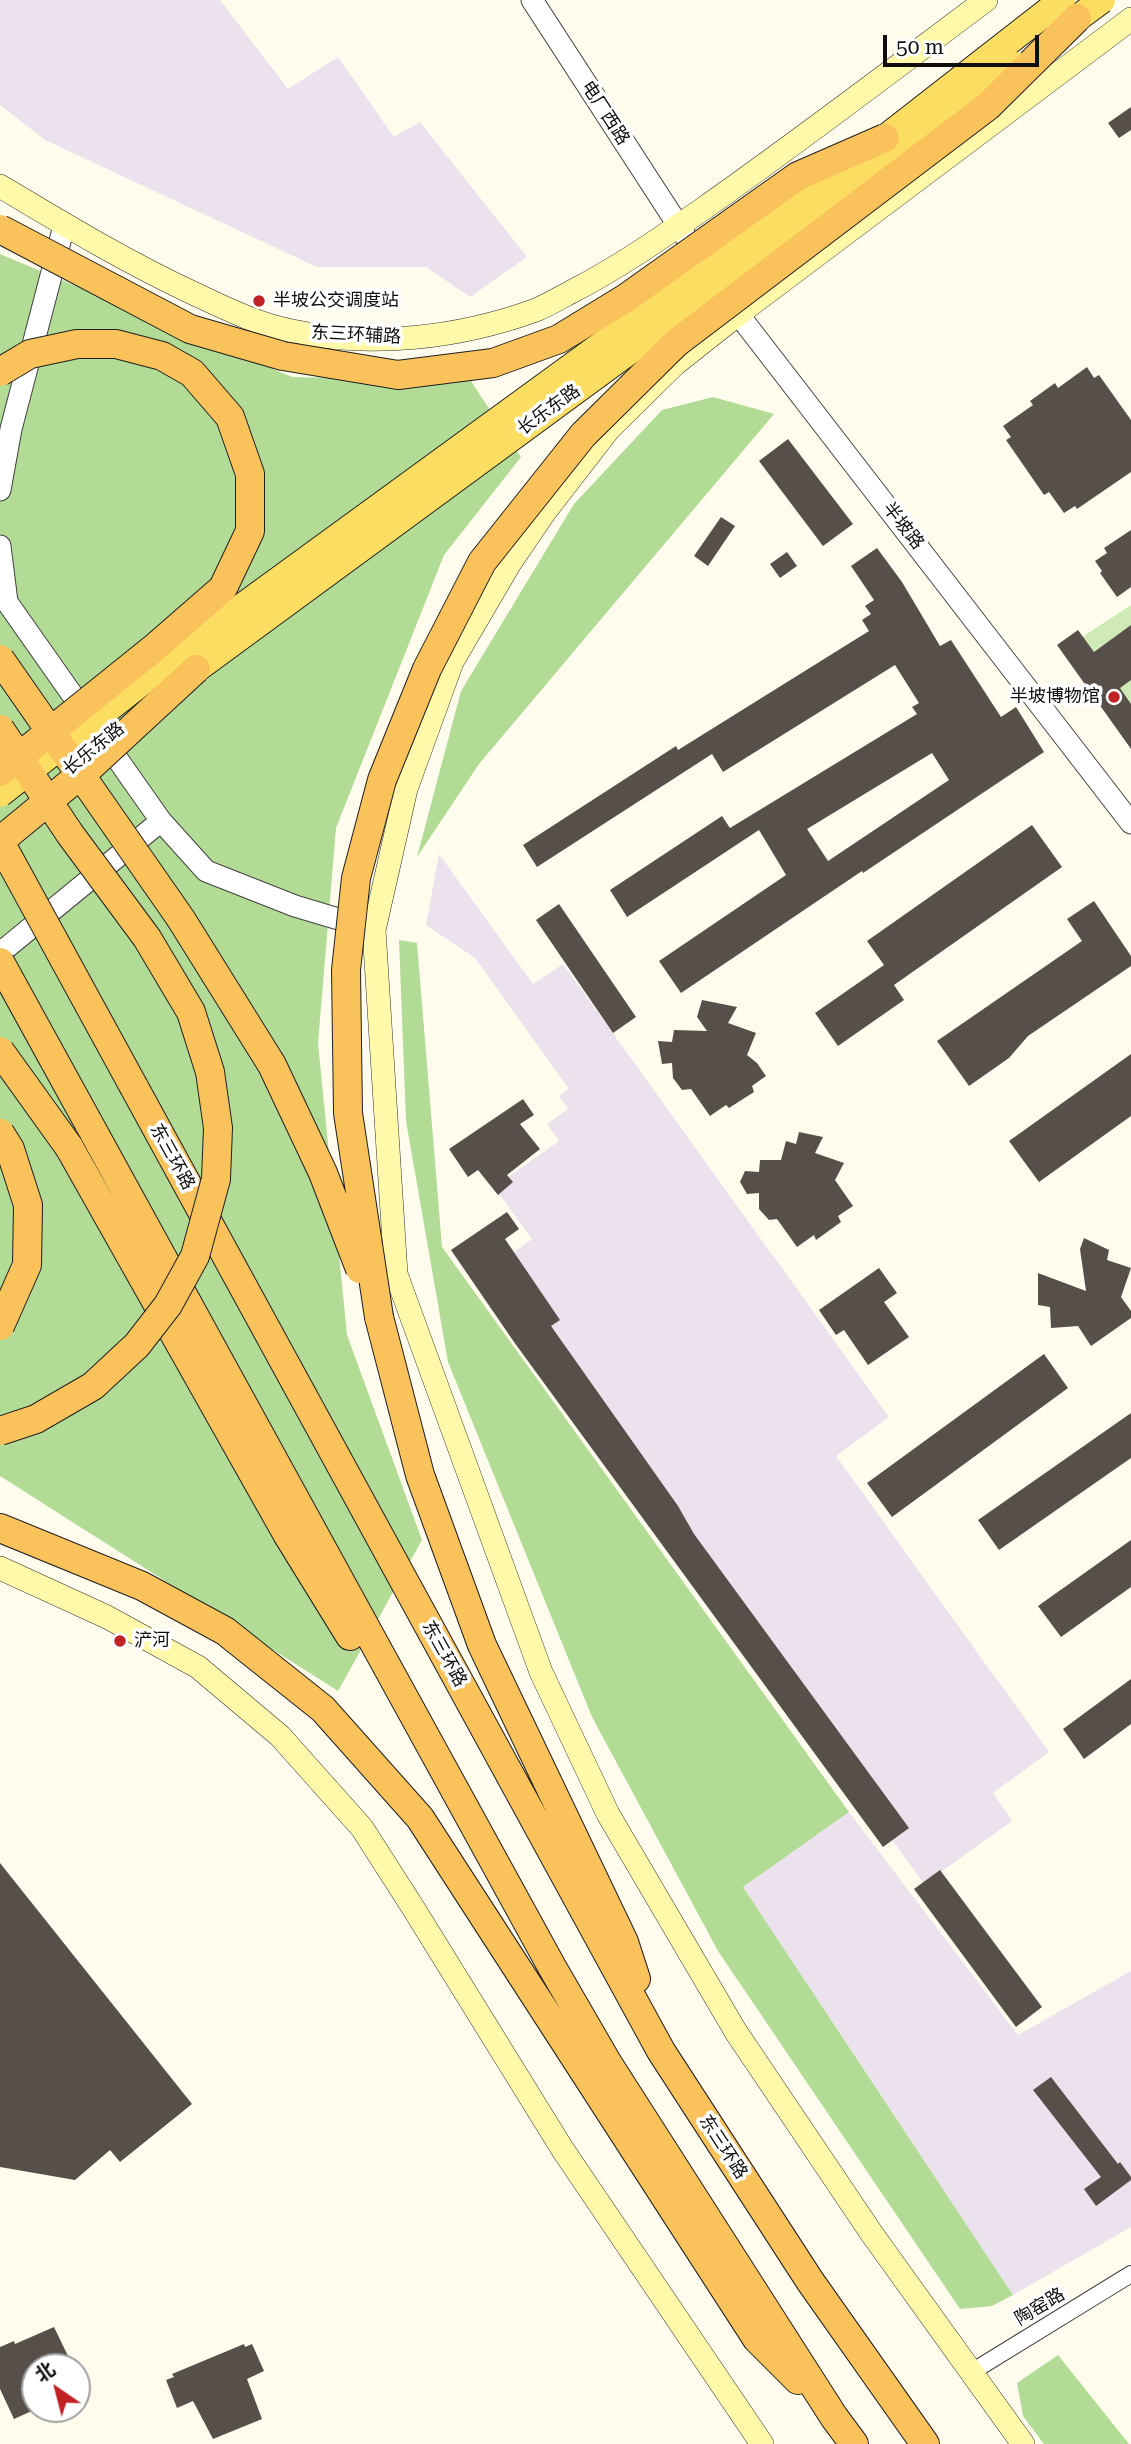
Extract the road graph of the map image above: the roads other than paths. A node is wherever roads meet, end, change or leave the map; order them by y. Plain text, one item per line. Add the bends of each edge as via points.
1 (532, 0) edge
2 (986, 0) edge
3 (1102, 0) edge
4 (1070, 9) edge
5 (1131, 19) edge
6 (885, 138) junction
7 (0, 186) edge
8 (64, 226) junction
9 (678, 226) junction
10 (0, 229) edge
11 (737, 315) junction
12 (0, 372) edge
13 (0, 490) edge
14 (0, 546) edge
15 (4, 605) edge
16 (0, 659) edge
17 (196, 669) junction
18 (0, 729) edge
19 (0, 772) edge
20 (0, 794) edge
21 (161, 821) junction
22 (1131, 823) edge
23 (0, 825) edge
24 (0, 841) edge
25 (374, 930) junction
26 (0, 953) edge
27 (0, 962) edge
28 (0, 1051) edge
29 (0, 1133) edge
30 (379, 1317) junction
31 (0, 1326) edge
32 (0, 1431) edge
33 (0, 1528) edge
34 (0, 1568) edge
35 (396, 1686) junction
36 (661, 2051) junction
37 (1131, 2274) edge
38 (970, 2372) junction
39 (834, 2417) junction
40 (762, 2444) edge
41 (854, 2444) edge
42 (925, 2444) edge
43 (1023, 2444) edge

1 - 9 street, 电厂西路
2 - 9 main road, 东三环辅路
3 - 4 main road, 长乐东路, bridge
4 - 6 main road, 长乐东路, bridge
4 - 17 main road, 长乐东路, bridge via 879,168
4 - 30 highway, bridge via 988,106 676,343 583,435 482,562 427,668 382,780 356,878 346,970 348,1113
5 - 11 main road
6 - 10 highway, bridge via 798,176 626,298 559,339 493,363 398,374 283,356 190,330
6 - 20 main road, 长乐东路, bridge via 203,635
7 - 8 main road, 东三环辅路
8 - 9 main road, 东三环辅路 via 139,268 253,319 289,331 377,339 422,338 537,309 608,273
8 - 13 street via 11,429
9 - 11 street, 半坡路
11 - 22 street, 半坡路
11 - 25 main road via 675,365 609,429 497,584 452,662 406,789
12 - 19 highway, bridge via 30,354 77,344 116,344 162,356 192,373 230,417 250,474 250,531 223,588
14 - 15 street
15 - 21 street
16 - 30 highway, bridge via 181,919 272,1065 323,1173
17 - 23 main road, 长乐东路, bridge
17 - 24 highway, bridge via 92,766
18 - 32 highway, bridge via 69,834 147,938 191,1012 210,1072 218,1128 216,1179 195,1256 168,1305 137,1345 93,1386 36,1419
21 - 25 street via 205,871
21 - 26 street
24 - 36 highway, 东三环路, bridge
25 - 38 main road via 397,1274 541,1672 608,1814 736,2032
27 - 35 highway, bridge
28 - 35 highway, bridge via 69,1147 344,1629
29 - 31 highway, bridge via 10,1149 28,1205 27,1265
30 - 36 highway via 420,1475 482,1645 624,1942
33 - 39 highway via 142,1586 225,1631 323,1709 420,1818 757,2339
34 - 40 main road via 107,1617 198,1667 280,1736 362,1828 562,2150
35 - 39 highway via 607,2062
36 - 42 highway, 东三环路 via 810,2281
37 - 38 street, 陶窑路
38 - 43 main road
39 - 41 highway

